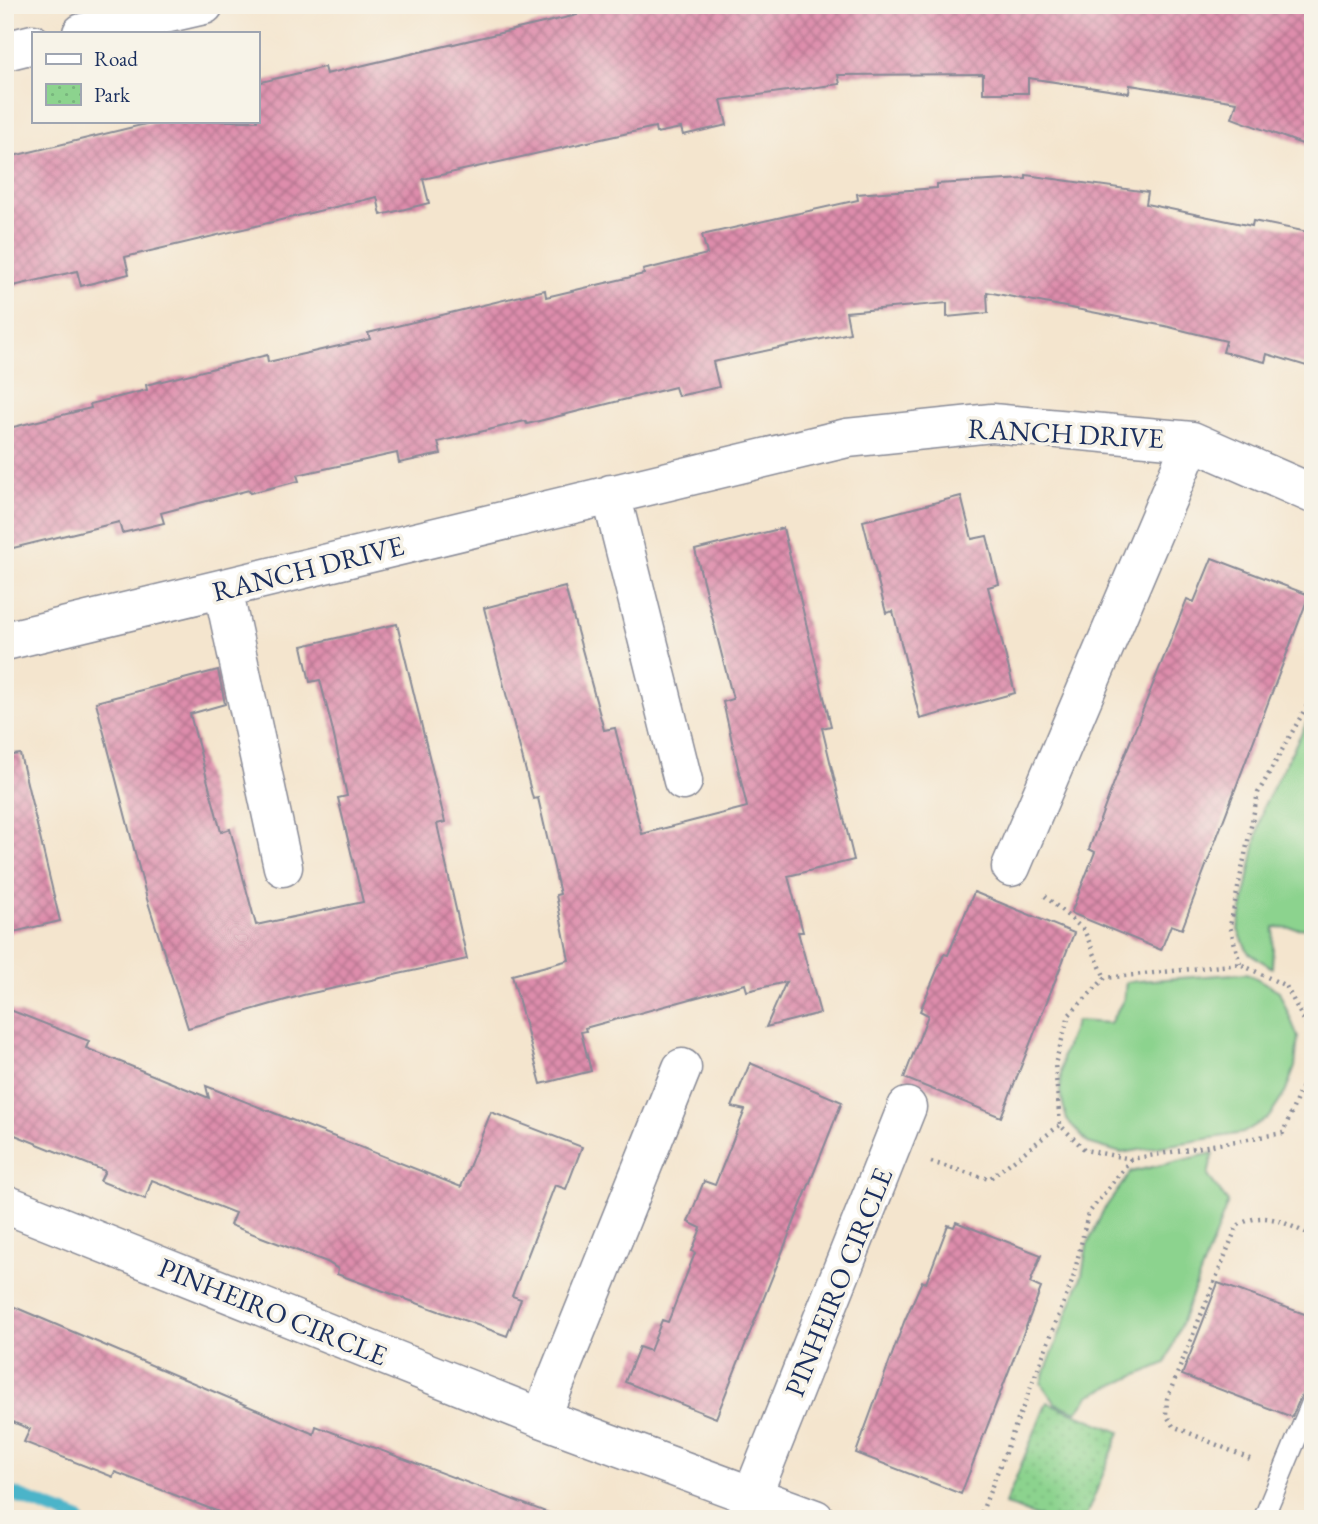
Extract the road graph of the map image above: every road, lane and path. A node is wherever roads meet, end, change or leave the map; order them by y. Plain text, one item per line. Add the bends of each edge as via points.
1 (204, 5) edge
2 (86, 32) edge
3 (32, 44) edge
4 (5, 51) edge
5 (1192, 440) junction
6 (611, 494) junction
7 (1313, 494) edge
8 (223, 589) junction
9 (5, 641) edge
10 (1313, 695) edge
11 (683, 781) dead end
12 (284, 867) dead end
13 (1012, 867) joint
14 (1240, 964) junction
15 (1105, 978) junction
16 (1313, 1038) edge
17 (1313, 1059) edge
18 (682, 1068) dead end
19 (1302, 1086) junction
20 (1313, 1090) edge
21 (907, 1107) dead end
22 (1060, 1125) junction
23 (891, 1150) junction
24 (1131, 1159) junction
25 (5, 1204) edge
26 (1313, 1236) edge
27 (1313, 1399) edge
28 (541, 1418) junction
29 (1282, 1474) junction
30 (752, 1496) junction
31 (815, 1519) edge
32 (979, 1519) edge
33 (1264, 1519) edge

1 - 2 street
3 - 4 street
5 - 6 street, RANCH DRIVE via 992,423 847,438
5 - 7 street, RANCH DRIVE
5 - 13 street, RANCH DRIVE
6 - 8 street, RANCH DRIVE
6 - 11 street
8 - 9 street, RANCH DRIVE
8 - 12 street
10 - 14 path via 1258,793 1230,926
13 - 15 path via 1084,930
14 - 15 path
14 - 16 path via 1286,986
15 - 22 path via 1069,1015 1055,1064
17 - 19 path
18 - 28 street
19 - 20 path
19 - 24 path via 1283,1133
21 - 23 street, PINHEIRO CIRCLE
22 - 23 path via 989,1179
22 - 24 path via 1084,1150
23 - 30 street, PINHEIRO CIRCLE
24 - 32 path via 1088,1214 1073,1279
25 - 28 street, PINHEIRO CIRCLE
26 - 29 path via 1268,1218 1252,1217 1237,1226 1167,1399 1166,1414 1173,1426
27 - 29 lane
28 - 30 street, PINHEIRO CIRCLE
29 - 33 lane
30 - 31 street, PINHEIRO CIRCLE

